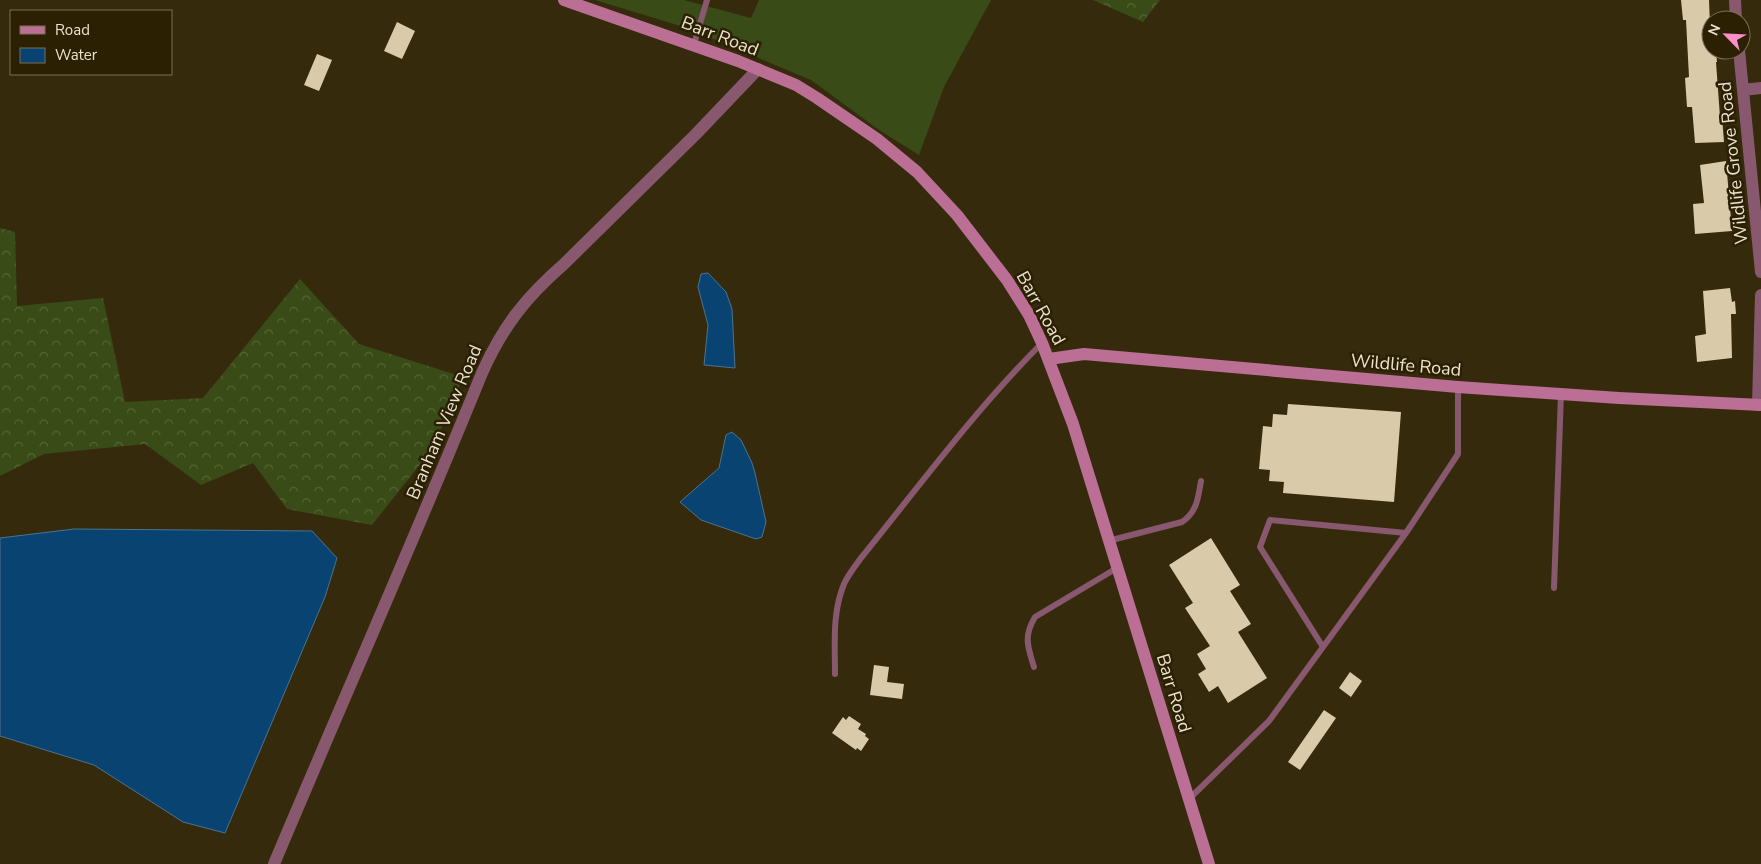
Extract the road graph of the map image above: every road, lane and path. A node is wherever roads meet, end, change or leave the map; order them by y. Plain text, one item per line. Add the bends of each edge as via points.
1 (564, 0) edge
2 (707, 0) edge
3 (694, 44) junction
4 (1740, 60) edge
5 (758, 69) junction
6 (1761, 88) edge
7 (1743, 90) junction
8 (1761, 272) edge
9 (1761, 295) edge
10 (1042, 343) junction
11 (1050, 359) junction
12 (1458, 387) junction
13 (1561, 394) junction
14 (1760, 405) edge
15 (1201, 481) dead end
16 (1406, 533) junction
17 (1108, 542) junction
18 (1117, 568) junction
19 (1554, 588) dead end
20 (1323, 647) junction
21 (1034, 667) dead end
22 (835, 674) dead end
23 (1189, 799) junction
24 (274, 864) edge
25 (1209, 864) edge

1 - 3 street, Barr Road
2 - 3 lane
3 - 5 street, Barr Road
4 - 7 street, Wildlife Grove Road
5 - 10 street, Barr Road via 817,98 877,139 917,172 957,215 1007,280
5 - 24 street, Branham View Road via 524,302 508,324 482,373
6 - 7 street
7 - 8 street, Wildlife Grove Road
9 - 14 street
10 - 11 street, Barr Road
10 - 22 lane via 1018,366 850,574 839,599 835,620
11 - 12 street, Wildlife Road via 1084,354
11 - 17 street, Barr Road
12 - 13 street, Wildlife Road
12 - 16 lane via 1458,454
13 - 14 street, Wildlife Road
13 - 19 lane
15 - 17 lane via 1197,505 1191,516 1182,522
16 - 20 lane
16 - 20 lane via 1270,520 1260,547
17 - 18 street, Barr Road
18 - 21 lane via 1035,617 1027,642
18 - 23 street, Barr Road
20 - 23 lane via 1270,720
23 - 25 street, Barr Road

